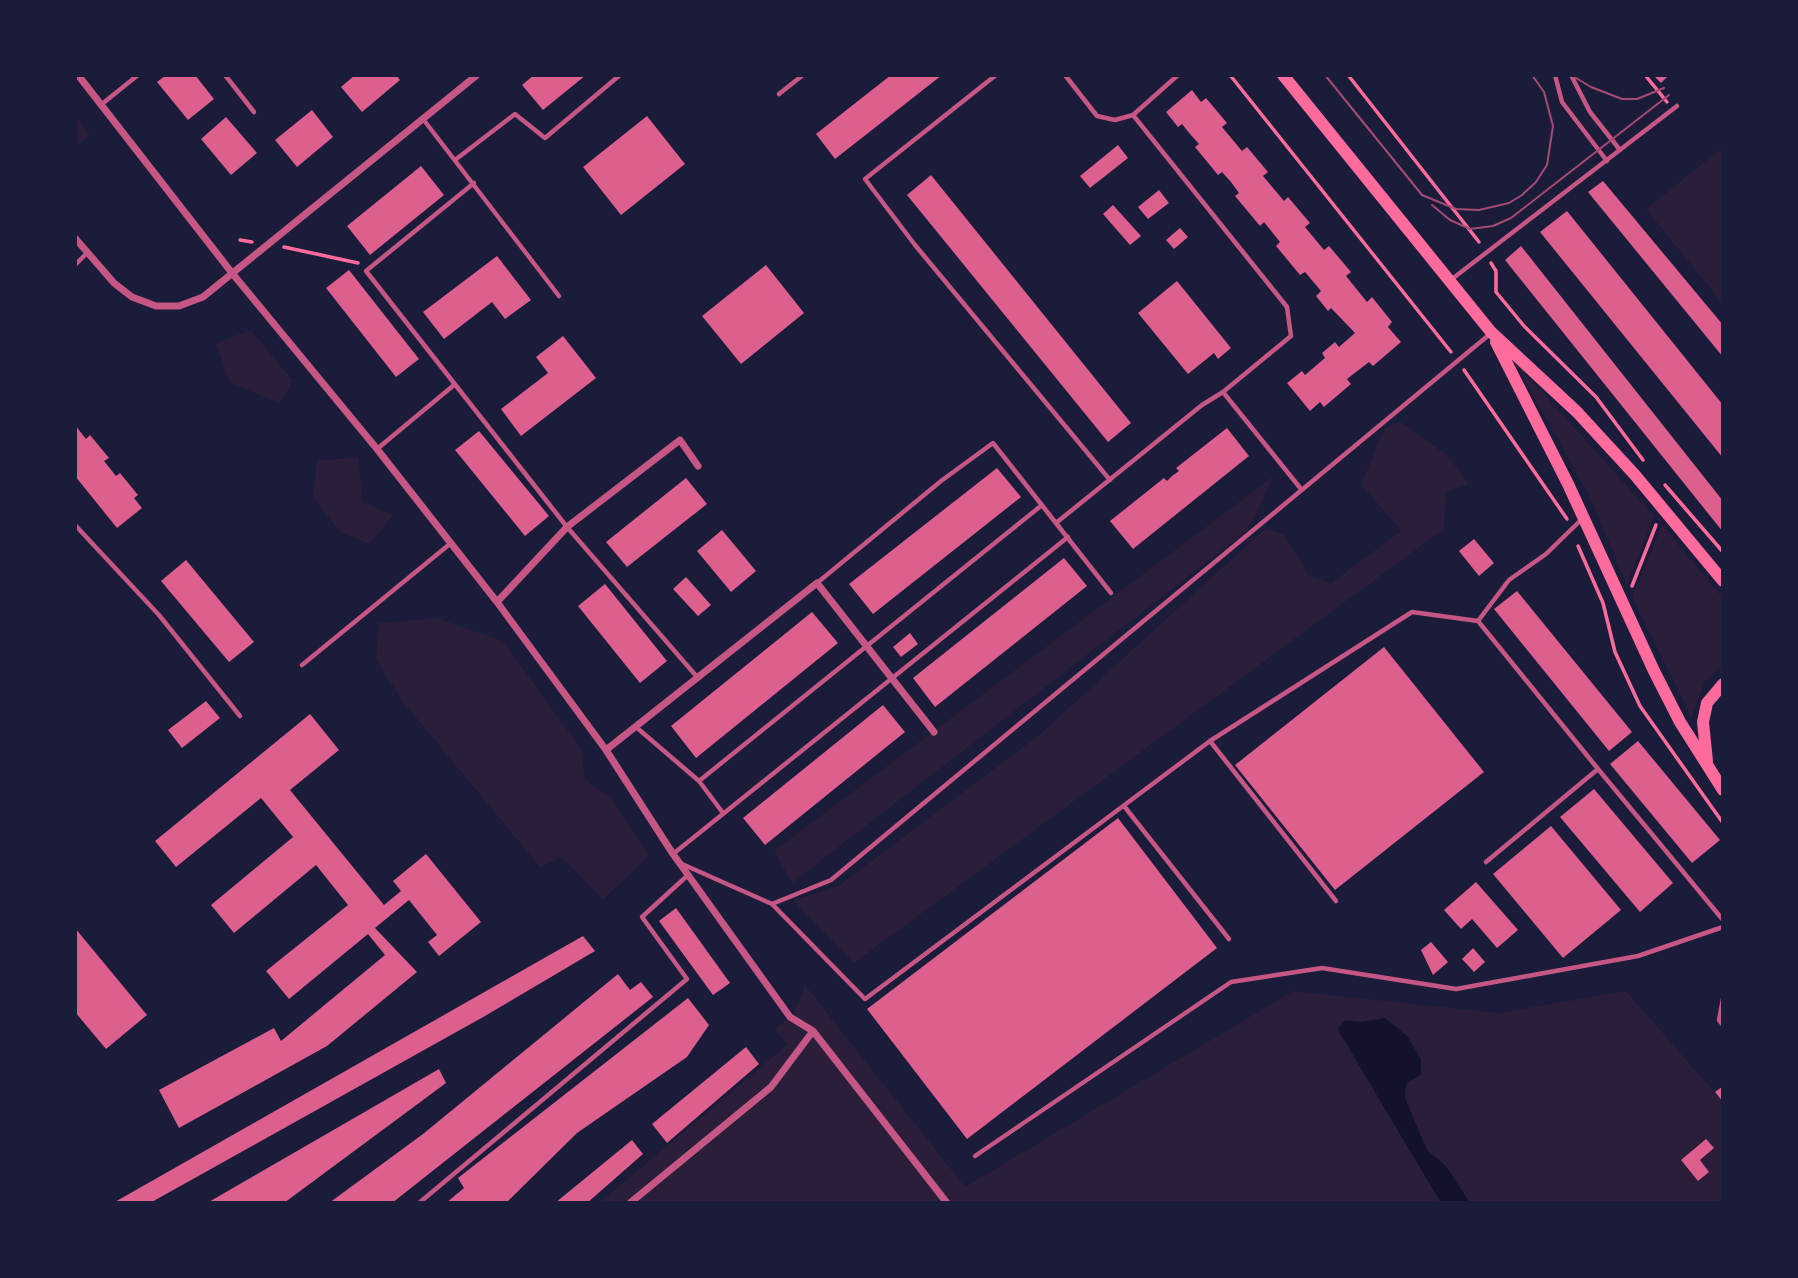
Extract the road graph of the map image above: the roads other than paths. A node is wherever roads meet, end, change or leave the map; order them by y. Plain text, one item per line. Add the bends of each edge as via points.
1 (78, 75) edge
2 (138, 75) edge
3 (225, 75) edge
4 (477, 75) edge
5 (620, 75) edge
6 (803, 75) edge
7 (996, 75) edge
8 (1065, 75) edge
9 (1178, 75) edge
10 (1283, 75) edge
11 (1555, 75) edge
12 (1572, 75) edge
13 (779, 94) dead end
14 (102, 104) junction
15 (1675, 108) road end
16 (254, 112) dead end
17 (1133, 115) junction
18 (423, 119) junction
19 (1620, 150) junction
20 (455, 160) junction
21 (1607, 161) junction
22 (474, 183) junction
23 (75, 238) edge
24 (87, 253) junction
25 (75, 265) edge
26 (232, 273) junction
27 (1451, 280) junction
28 (559, 296) dead end
29 (1492, 332) junction
30 (454, 385) junction
31 (1223, 392) junction
32 (377, 449) junction
33 (698, 466) dead end
34 (1110, 480) junction
35 (1301, 489) junction
36 (1042, 505) junction
37 (1584, 518) junction
38 (1056, 523) junction
39 (75, 525) edge
40 (567, 527) junction
41 (1068, 537) junction
42 (451, 542) junction
43 (1723, 581) edge
44 (817, 583) junction
45 (1111, 593) dead end
46 (497, 602) junction
47 (1478, 621) junction
48 (865, 646) junction
49 (302, 665) dead end
50 (698, 678) junction
51 (891, 678) junction
52 (1723, 684) edge
53 (240, 716) dead end
54 (636, 727) junction
55 (934, 732) dead end
56 (1210, 741) junction
57 (606, 750) junction
58 (1707, 765) junction
59 (1598, 769) junction
60 (699, 782) junction
61 (1723, 790) edge
62 (1124, 806) junction
63 (723, 813) junction
64 (673, 854) junction
65 (1486, 862) dead end
66 (680, 863) junction
67 (688, 875) junction
68 (1336, 901) dead end
69 (772, 904) junction
70 (1723, 920) edge
71 (1723, 927) edge
72 (1229, 939) dead end
73 (1723, 999) edge
74 (1723, 1025) edge
75 (813, 1031) junction
76 (975, 1156) dead end
77 (419, 1203) edge
78 (630, 1203) edge
79 (947, 1203) edge

1 - 14 street
2 - 14 lane
3 - 16 lane
4 - 18 street
5 - 20 lane via 545,138 515,114
6 - 13 lane
7 - 34 lane via 865,179
8 - 17 lane via 1097,116 1115,120
9 - 17 lane
10 - 27 main road
11 - 21 lane via 1562,102
12 - 19 lane via 1590,112
14 - 26 street
15 - 19 lane
17 - 31 lane via 1287,307 1291,336
18 - 20 lane
18 - 26 street
19 - 21 lane
20 - 22 lane
21 - 27 lane
22 - 28 lane
22 - 30 lane via 366,271
23 - 24 street
24 - 25 lane
24 - 26 street via 132,297 156,306 179,306 203,296
26 - 32 street
27 - 29 main road
29 - 35 lane
29 - 37 main road
29 - 43 main road via 1577,412
30 - 32 lane
30 - 40 lane
31 - 34 lane
31 - 35 lane
32 - 42 street
33 - 40 street via 680,440
34 - 38 lane
35 - 69 lane via 831,880
36 - 38 lane
36 - 44 lane via 993,443
36 - 48 lane
37 - 47 lane via 1546,554 1509,580
37 - 58 main road via 1654,671
38 - 41 lane
39 - 53 lane via 159,615
40 - 46 street
40 - 50 lane
41 - 45 lane
41 - 51 lane
42 - 46 street
42 - 49 lane
44 - 48 street
44 - 50 street
46 - 57 street
47 - 56 lane via 1412,612
47 - 59 lane
48 - 51 street
48 - 60 lane
50 - 54 street
51 - 55 street
51 - 63 lane
52 - 58 main road via 1707,703 1703,722
54 - 57 street
54 - 60 lane
56 - 62 lane
56 - 68 lane
57 - 64 street
58 - 61 main road
59 - 65 lane
59 - 70 lane
60 - 63 lane
62 - 69 lane via 865,999
62 - 72 lane
63 - 64 lane
64 - 66 street
66 - 67 street
66 - 69 lane
67 - 75 street via 790,1017
67 - 77 lane via 642,917 687,979
71 - 76 lane via 1638,956 1456,989 1322,968 1231,982
73 - 74 lane via 1718,1020
75 - 78 street via 771,1087
75 - 79 street

